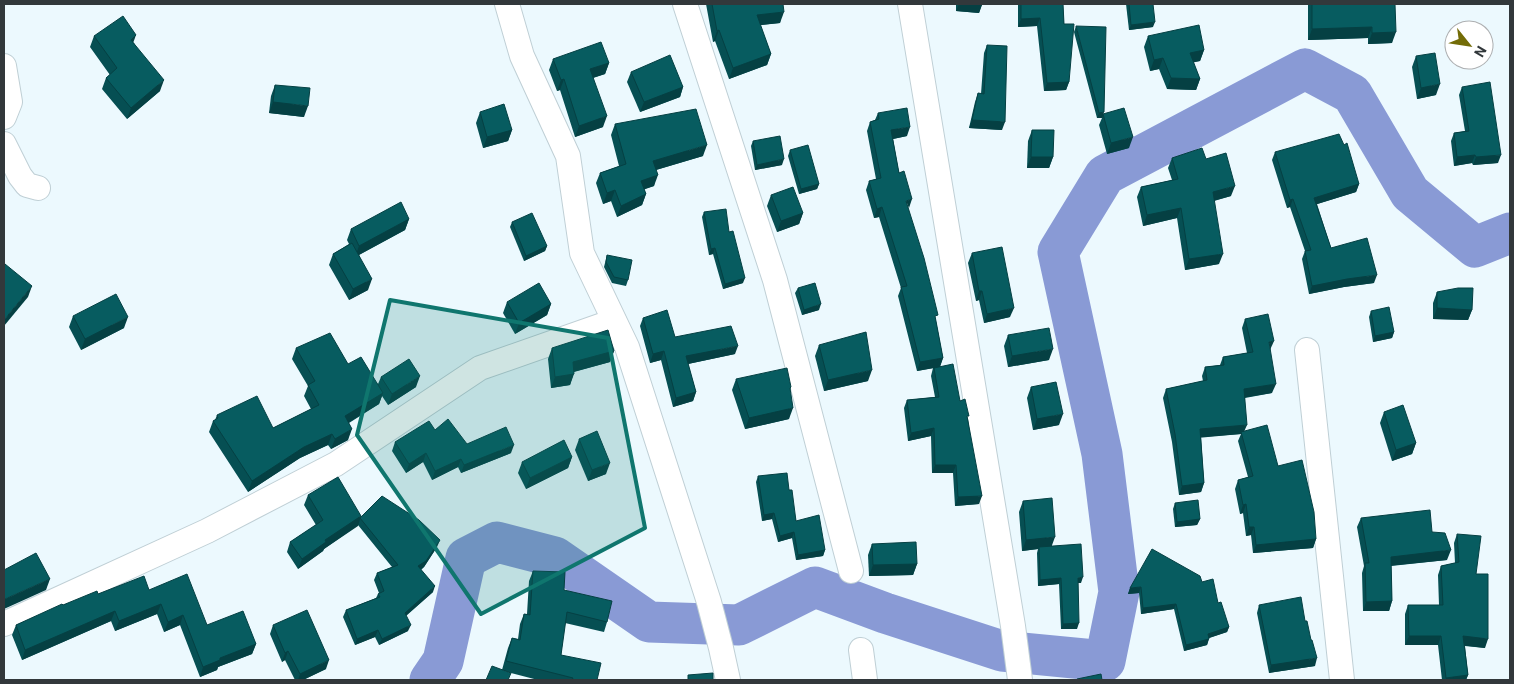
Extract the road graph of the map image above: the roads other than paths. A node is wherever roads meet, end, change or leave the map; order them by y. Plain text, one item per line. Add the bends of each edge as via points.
1 (508, 4) edge
2 (685, 4) edge
3 (910, 4) edge
4 (4, 66) edge
5 (4, 117) edge
6 (4, 144) edge
7 (38, 188) dead end
8 (614, 321) junction
9 (1307, 350) dead end
10 (851, 571) dead end
11 (4, 624) edge
12 (861, 650) dead end
13 (728, 680) edge
14 (865, 680) edge
15 (1020, 680) edge
16 (1342, 680) edge

1 - 8 street via 522,56 568,156 582,253
2 - 10 street via 775,280
3 - 15 street
4 - 5 street via 10,102
6 - 7 street via 20,176 27,185
8 - 11 street via 480,368 336,464 207,531
8 - 13 street via 630,356 709,602
9 - 16 street
12 - 14 street

